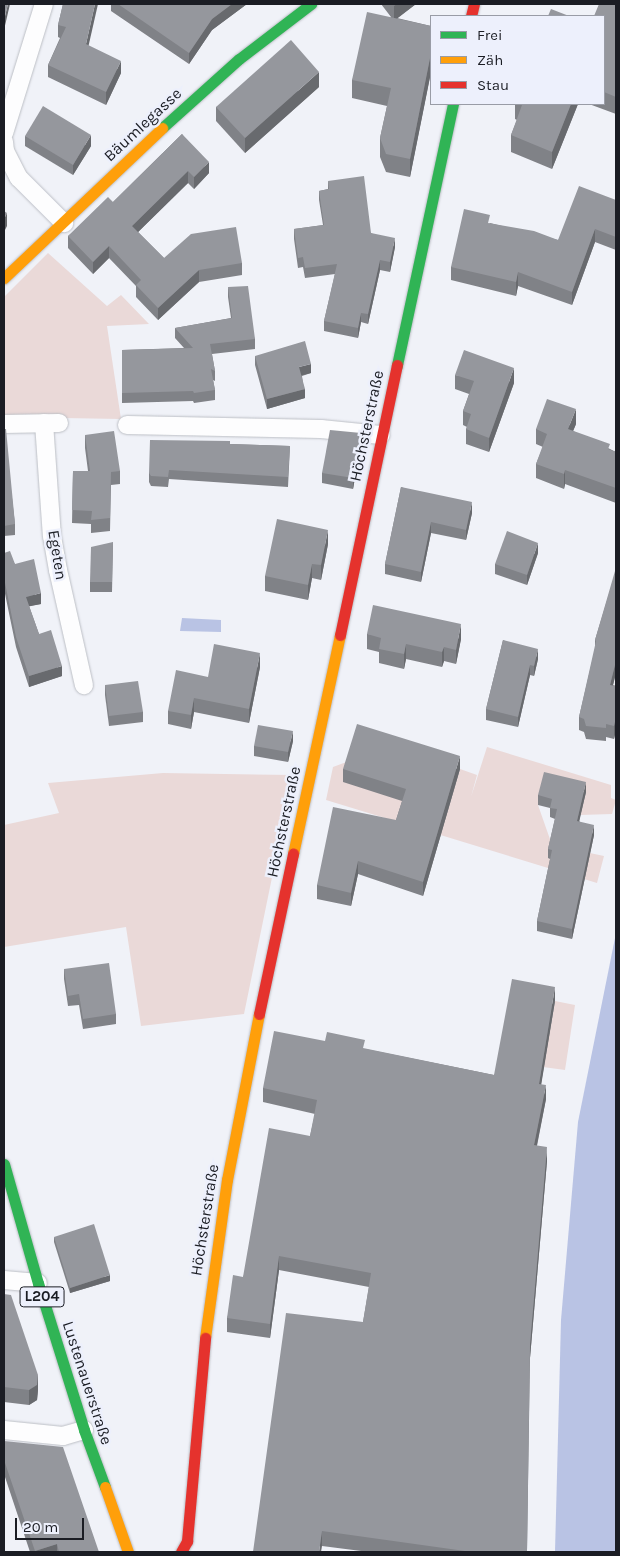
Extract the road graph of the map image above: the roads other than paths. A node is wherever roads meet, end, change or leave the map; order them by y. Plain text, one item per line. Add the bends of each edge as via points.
1 (44, 4) edge
2 (311, 4) edge
3 (453, 105) edge
4 (4, 133) edge
5 (4, 142) edge
6 (64, 223) junction
7 (4, 278) edge
8 (4, 424) edge
9 (127, 425) dead end
10 (381, 435) junction
11 (84, 684) dead end
12 (4, 1164) edge
13 (4, 1280) edge
14 (38, 1283) junction
15 (4, 1430) edge
16 (84, 1430) junction
17 (128, 1552) edge
18 (182, 1552) edge

1 - 4 street
2 - 6 main road, Bäumlegasse via 226,71
3 - 10 main road, Höchsterstraße
5 - 6 street via 4,151 19,178
6 - 7 main road, Bäumlegasse
8 - 11 street, Egeten via 52,423 55,553
9 - 10 street via 321,429
10 - 18 main road, Höchsterstraße via 227,1180 201,1368 187,1541
12 - 14 main road, Lustenauerstraße / L204
13 - 14 street
14 - 16 main road, Lustenauerstraße / L204
15 - 16 street via 63,1436
16 - 17 main road, Lustenauerstraße / L204

